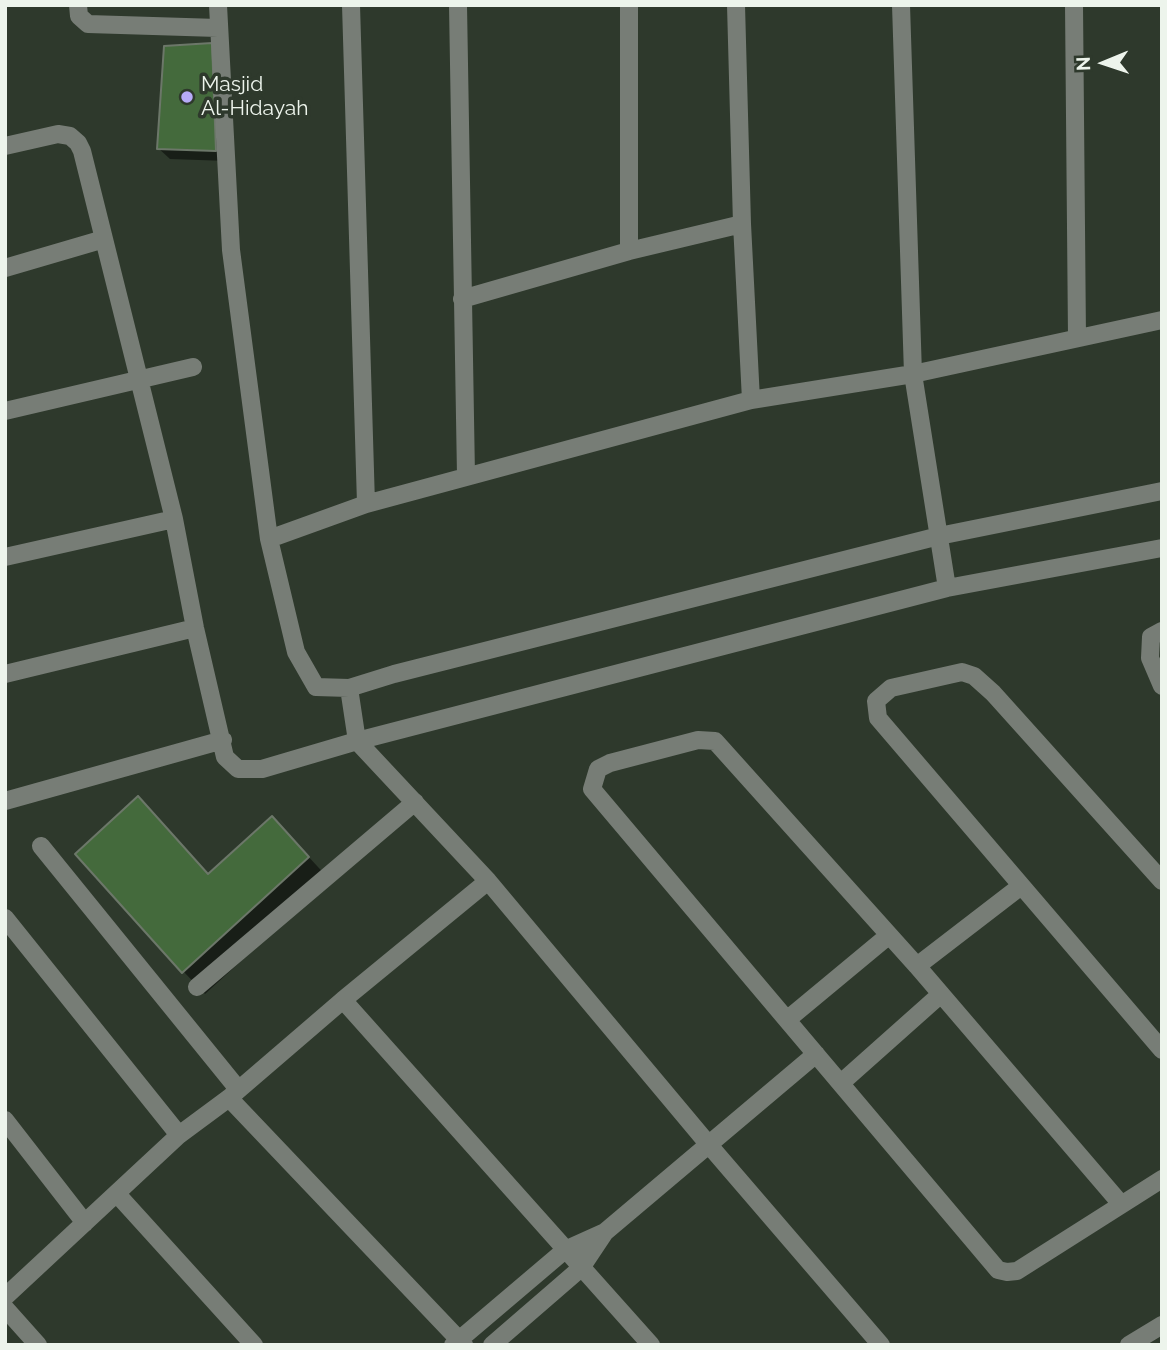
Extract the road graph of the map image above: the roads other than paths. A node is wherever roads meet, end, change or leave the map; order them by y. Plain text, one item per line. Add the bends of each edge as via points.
1 (78, 5) edge
2 (218, 5) edge
3 (351, 5) edge
4 (458, 5) edge
5 (629, 5) edge
6 (736, 5) edge
7 (901, 5) edge
8 (1074, 5) edge
9 (218, 28) junction
10 (5, 146) edge
11 (742, 224) junction
12 (104, 239) junction
13 (629, 251) junction
14 (5, 268) edge
15 (462, 299) junction
16 (1162, 320) edge
17 (1077, 338) junction
18 (193, 366) dead end
19 (913, 374) junction
20 (137, 379) junction
21 (751, 400) junction
22 (5, 411) edge
23 (466, 476) junction
24 (1162, 491) edge
25 (366, 504) junction
26 (174, 519) junction
27 (939, 536) junction
28 (270, 539) junction
29 (1162, 548) edge
30 (5, 557) edge
31 (947, 588) junction
32 (195, 628) junction
33 (1162, 631) edge
34 (5, 674) edge
35 (1162, 687) edge
36 (349, 688) junction
37 (223, 740) junction
38 (357, 741) junction
39 (5, 801) edge
40 (415, 802) junction
41 (41, 846) dead end
42 (488, 881) junction
43 (1162, 881) edge
44 (1021, 886) junction
45 (5, 918) edge
46 (888, 936) junction
47 (917, 966) junction
48 (197, 987) dead end
49 (941, 994) junction
50 (343, 1000) junction
51 (788, 1020) junction
52 (1162, 1050) edge
53 (816, 1054) junction
54 (841, 1083) junction
55 (233, 1093) junction
56 (5, 1120) edge
57 (179, 1135) junction
58 (709, 1145) junction
59 (1162, 1179) edge
60 (117, 1194) junction
61 (1121, 1203) junction
62 (85, 1223) junction
63 (605, 1232) junction
64 (565, 1250) junction
65 (581, 1268) junction
66 (5, 1297) edge
67 (5, 1308) edge
68 (1162, 1325) edge
69 (459, 1343) edge
70 (38, 1345) edge
71 (254, 1345) edge
72 (492, 1345) edge
73 (652, 1345) edge
74 (881, 1345) edge
75 (1129, 1345) edge

1 - 9 street via 79,16 88,24
2 - 9 street
3 - 25 street
4 - 15 street
5 - 13 street
6 - 11 street
7 - 19 street
8 - 17 street
9 - 28 street via 231,250
10 - 12 street via 58,134 78,143
11 - 13 street
11 - 21 street
12 - 14 street
12 - 20 street
13 - 15 street
15 - 23 street
16 - 17 street
17 - 19 street
18 - 20 street
19 - 21 street
19 - 27 street
20 - 22 street
20 - 26 street
21 - 23 street
23 - 25 street
24 - 27 street
25 - 28 street
26 - 30 street
26 - 32 street
27 - 31 street
27 - 36 street
28 - 36 street via 296,652 316,687
29 - 31 street
31 - 38 street
32 - 34 street
32 - 37 street
33 - 35 street via 1151,637 1150,658
36 - 38 street
37 - 38 street via 225,757 238,769 262,769
37 - 39 street
38 - 40 street
40 - 42 street
40 - 48 street
41 - 55 street
42 - 50 street
42 - 58 street
43 - 44 street via 974,676 962,672 891,688 877,701 878,718
44 - 47 street
44 - 52 street
45 - 57 street
46 - 47 street
46 - 51 street
46 - 51 street via 715,741 698,740 598,769 592,789
47 - 49 street
49 - 54 street
49 - 61 street
50 - 55 street
50 - 64 street
51 - 53 street
53 - 54 street
53 - 58 street
54 - 61 street via 998,1270 1017,1271
55 - 57 street
55 - 69 street
56 - 62 street
57 - 60 street
58 - 63 street
58 - 74 street
59 - 61 street
60 - 62 street
60 - 71 street
62 - 66 street
63 - 64 street
63 - 65 street
64 - 65 street
64 - 69 street
65 - 72 street
65 - 73 street
67 - 70 street
68 - 75 street

